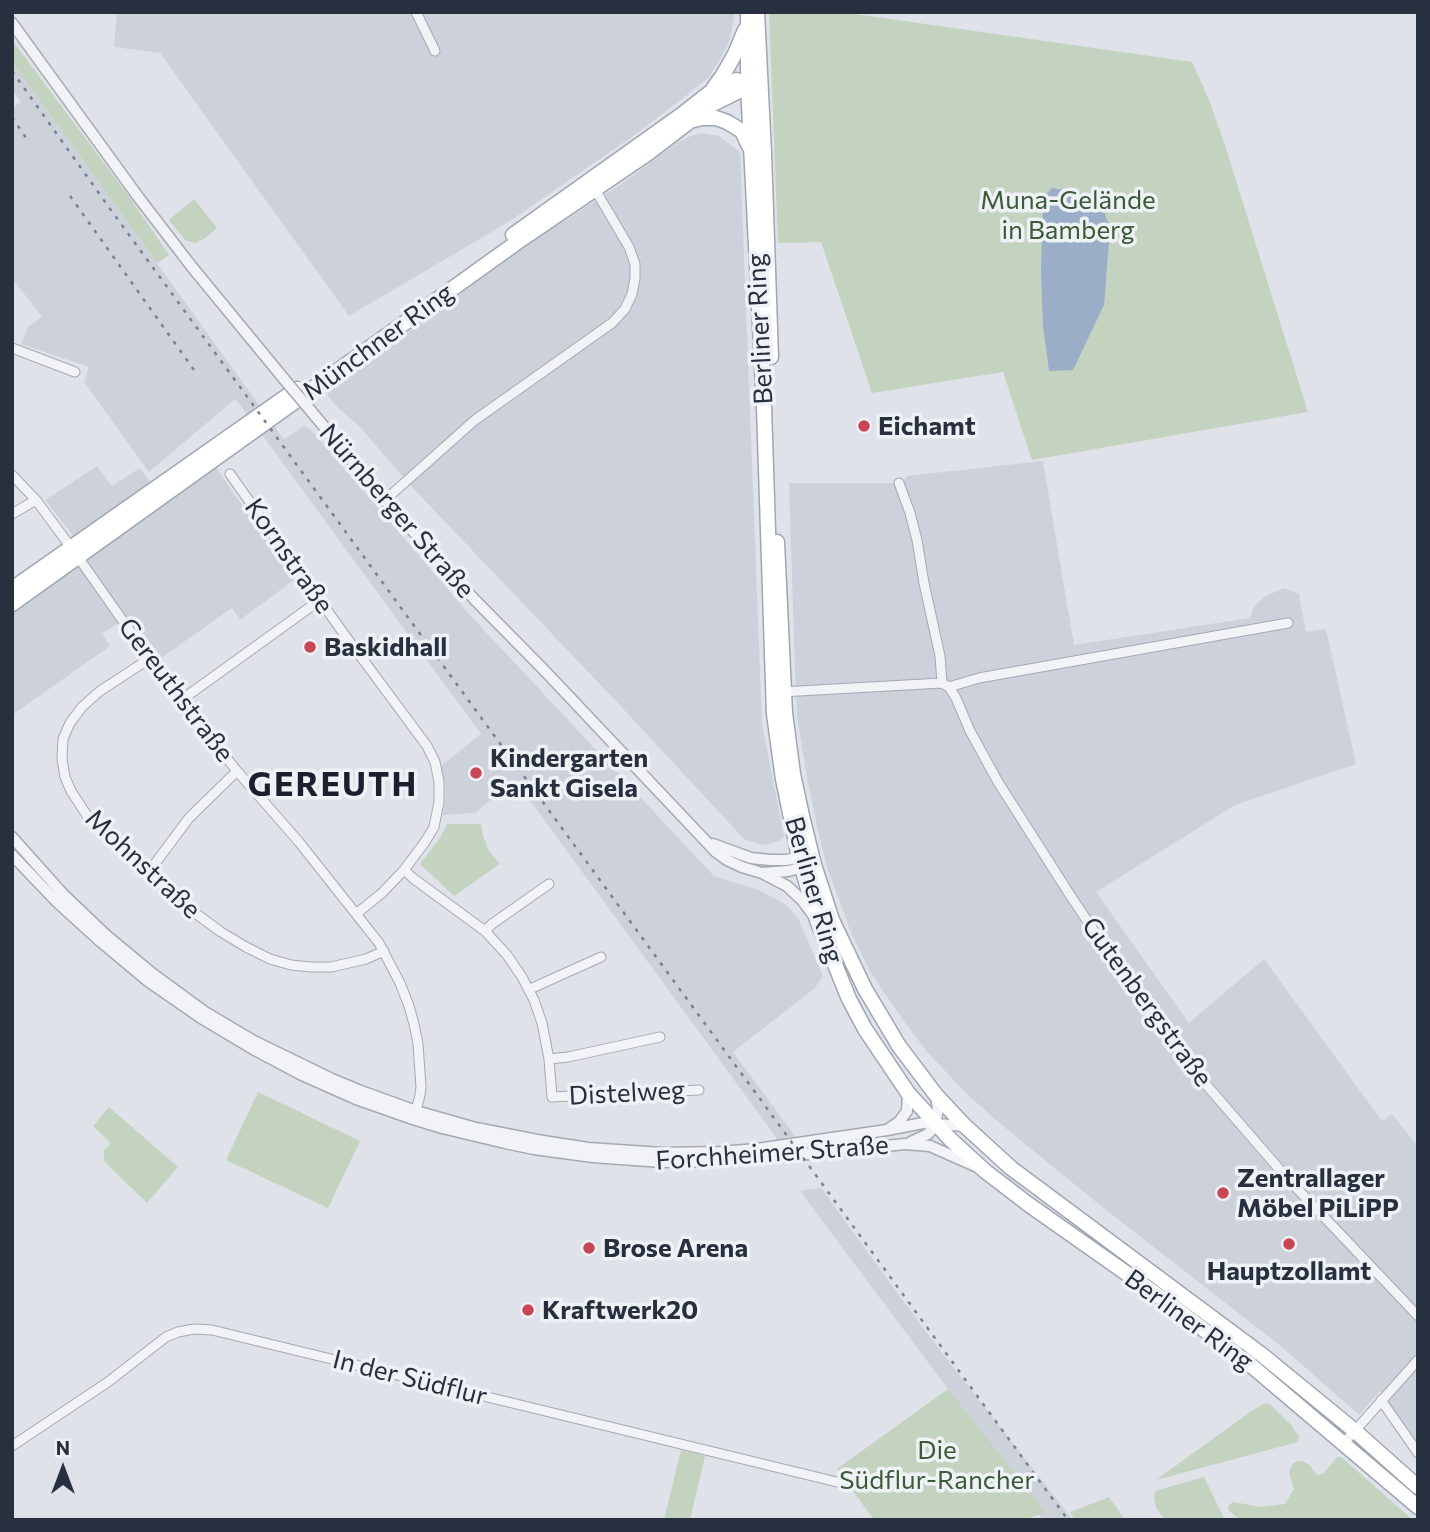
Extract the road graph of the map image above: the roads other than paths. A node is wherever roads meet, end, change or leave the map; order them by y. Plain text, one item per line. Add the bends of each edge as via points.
1 (416, 12) edge
2 (751, 14) edge
3 (12, 23) edge
4 (435, 51) dead end
5 (760, 65) junction
6 (748, 85) junction
7 (712, 91) junction
8 (761, 97) junction
9 (690, 121) junction
10 (751, 151) junction
11 (593, 185) junction
12 (12, 348) edge
13 (75, 372) dead end
14 (230, 474) dead end
15 (12, 475) edge
16 (899, 483) dead end
17 (36, 500) junction
18 (385, 500) junction
19 (12, 514) edge
20 (75, 552) junction
21 (12, 589) edge
22 (320, 600) junction
23 (12, 604) edge
24 (1288, 623) dead end
25 (149, 659) junction
26 (946, 685) junction
27 (778, 692) junction
28 (180, 701) junction
29 (237, 771) junction
30 (12, 838) edge
31 (707, 842) junction
32 (12, 855) edge
33 (807, 861) junction
34 (404, 870) junction
35 (148, 873) junction
36 (762, 873) junction
37 (549, 884) dead end
38 (356, 914) junction
39 (817, 920) junction
40 (485, 932) junction
41 (384, 951) junction
42 (601, 957) dead end
43 (530, 989) junction
44 (660, 1037) dead end
45 (549, 1059) junction
46 (699, 1090) dead end
47 (908, 1093) junction
48 (936, 1095) junction
49 (416, 1111) junction
50 (936, 1123) junction
51 (964, 1126) junction
52 (887, 1130) junction
53 (905, 1144) junction
54 (985, 1171) junction
55 (1418, 1316) edge
56 (1418, 1360) edge
57 (1381, 1400) junction
58 (1355, 1431) junction
59 (1345, 1443) junction
60 (12, 1446) edge
61 (1418, 1453) edge
62 (837, 1482) dead end
63 (1418, 1487) edge
64 (1418, 1507) edge

1 - 4 street
2 - 5 main road, Berliner Ring
2 - 6 main road, Berliner Ring
2 - 7 main road via 735,54
3 - 18 street, Nürnberger Straße, bridge via 192,267
5 - 6 main road
5 - 8 main road, Berliner Ring
6 - 7 main road via 736,80
6 - 8 main road
6 - 9 main road, Münchner Ring
6 - 10 main road, Berliner Ring
7 - 11 main road, Münchner Ring
8 - 27 main road, Berliner Ring
9 - 10 main road via 716,118 731,124 742,131
9 - 11 main road, Münchner Ring via 648,154
10 - 27 main road, Berliner Ring
11 - 18 street via 635,264 632,294 625,309 612,323 475,420
11 - 20 main road, Münchner Ring
12 - 13 street
14 - 22 street, Kornstraße
15 - 17 street, Gereuthstraße
16 - 26 street, Gutenbergstraße via 914,528
17 - 19 street
17 - 20 street, Gereuthstraße
18 - 31 street, Nürnberger Straße
20 - 21 main road, Münchner Ring
20 - 23 main road, Münchner Ring
20 - 25 street, Gereuthstraße
22 - 28 street
22 - 34 street, Kornstraße via 428,746 435,762 439,782 434,827
24 - 26 street
25 - 28 street, Gereuthstraße
25 - 35 street, Mohnstraße via 82,707 63,739 62,759 65,778 88,817
26 - 27 street
26 - 55 street, Gutenbergstraße via 1003,791 1158,1026 1287,1178
27 - 33 main road, Berliner Ring
28 - 29 street, Gereuthstraße
29 - 35 street via 189,818
29 - 38 street, Gereuthstraße
30 - 49 street, Forchheimer Straße via 106,934 188,1000 305,1066
31 - 33 street, Nürnberger Straße via 751,858
31 - 36 street, Nürnberger Straße via 727,860
32 - 53 street, Forchheimer Straße via 102,942 201,1018 302,1074 394,1113 534,1149 633,1160 718,1161
33 - 36 street, Nürnberger Straße via 788,871
33 - 39 main road, Berliner Ring
33 - 48 main road, Berliner Ring via 864,989
34 - 38 street, Kornstraße
34 - 40 street, Distelweg
35 - 41 street, Mohnstraße via 196,915 270,959 331,967
36 - 39 street via 787,886
37 - 40 street
38 - 41 street, Gereuthstraße
39 - 47 main road, Berliner Ring via 849,999
40 - 43 street, Distelweg
41 - 49 street, Gereuthstraße via 410,1006 417,1037 421,1087
42 - 43 street
43 - 45 street, Distelweg
44 - 45 street, Distelweg
45 - 46 street, Distelweg via 552,1097
47 - 50 main road, Berliner Ring
47 - 52 street via 904,1116
48 - 50 street
48 - 51 main road, Berliner Ring
49 - 52 street, Forchheimer Straße via 537,1140 662,1153 757,1149
50 - 51 street, Forchheimer Straße
50 - 52 street, Forchheimer Straße
50 - 53 street via 928,1134
50 - 54 main road, Berliner Ring
51 - 58 main road, Berliner Ring via 1012,1168 1261,1354
53 - 54 street, Forchheimer Straße via 930,1146
54 - 59 main road, Berliner Ring via 1254,1367
56 - 57 street
57 - 58 street
57 - 61 street
58 - 59 street
58 - 63 main road, Berliner Ring
59 - 64 main road, Berliner Ring
60 - 62 street, In der Südflur via 108,1382 166,1336 194,1329

